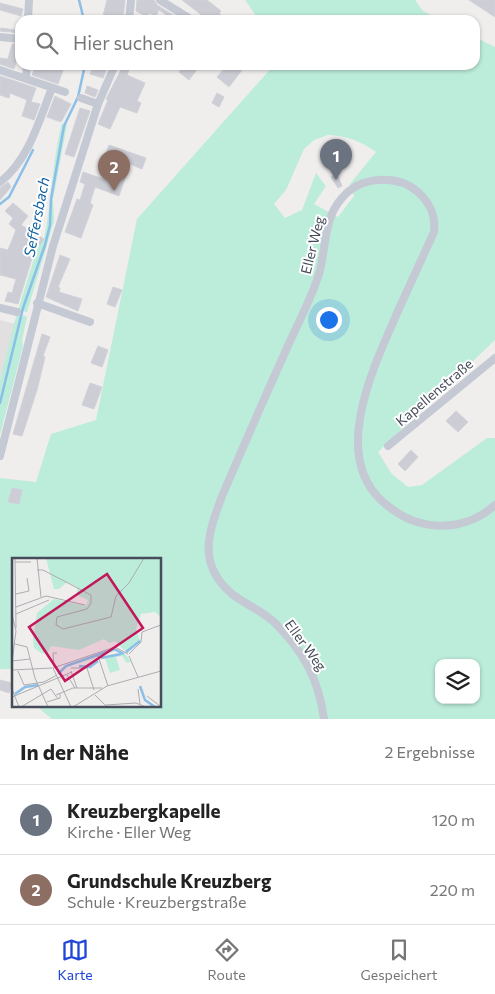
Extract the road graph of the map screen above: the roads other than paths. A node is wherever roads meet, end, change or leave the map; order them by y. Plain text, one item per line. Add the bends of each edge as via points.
1 (29, 0) edge
2 (131, 0) edge
3 (160, 0) edge
4 (28, 15) edge
5 (130, 15) edge
6 (184, 15) edge
7 (0, 37) edge
8 (15, 38) edge
9 (0, 70) edge
10 (26, 70) edge
11 (113, 70) edge
12 (26, 77) junction
13 (52, 88) junction
14 (65, 92) dead end
15 (81, 98) dead end
16 (98, 104) junction
17 (2, 180) edge
18 (37, 303) junction
19 (0, 308) edge
20 (17, 312) dead end
21 (90, 322) dead end
22 (495, 358) edge
23 (388, 446) dead end
24 (0, 456) edge
25 (495, 504) edge
26 (324, 719) edge

1 - 4 street
2 - 5 street
3 - 6 street
7 - 8 street
9 - 12 street
10 - 12 street
11 - 16 street
12 - 13 street
13 - 14 street
13 - 17 street via 43,117 27,148
15 - 16 street
16 - 18 street
18 - 21 street
18 - 24 street
19 - 20 street
22 - 23 street, Kapellenstraße
25 - 26 street, Eller Weg via 479,516 456,525 420,524 400,515 384,502 361,471 358,445 360,417 369,384 379,354 434,232 435,220 425,199 407,184 393,180 365,183 342,197 335,209 318,277 222,496 208,547 211,567 221,583 273,622 301,655 316,678

